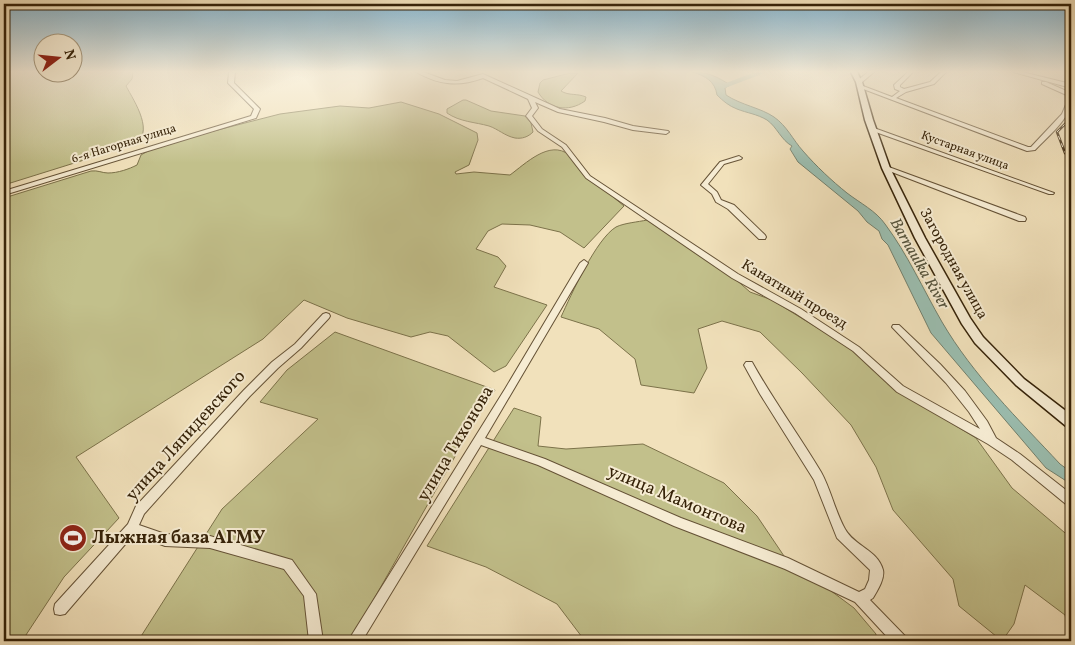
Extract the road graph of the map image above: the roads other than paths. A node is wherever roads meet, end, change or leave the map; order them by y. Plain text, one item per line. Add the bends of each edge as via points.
1 (249, 102) edge
2 (532, 102) edge
3 (540, 102) edge
4 (865, 102) edge
5 (904, 102) edge
6 (1070, 102) edge
7 (872, 129) junction
8 (666, 132) dead end
9 (739, 158) dead end
10 (886, 168) junction
11 (4, 193) edge
12 (1051, 193) dead end
13 (1022, 219) dead end
14 (762, 237) dead end
15 (584, 263) dead end
16 (326, 316) dead end
17 (896, 327) dead end
18 (749, 365) dead end
19 (1071, 422) edge
20 (479, 440) junction
21 (992, 441) junction
22 (1071, 501) edge
23 (132, 528) junction
24 (859, 598) junction
25 (60, 609) dead end
26 (316, 641) edge
27 (355, 641) edge
28 (900, 641) edge

1 - 11 street, 6-я Нагорная улица via 257,110 254,117
2 - 21 street, Канатный проезд via 534,108 529,116 532,122 564,146 588,177 736,276 798,311 856,350 900,389
3 - 8 street via 558,110 632,128
4 - 7 main road, Загородная улица
5 - 6 street via 1027,149 1033,149 1065,115
7 - 10 main road, Загородная улица
7 - 12 street, Кустарная улица
9 - 14 street via 722,163 704,184 712,189 718,201 735,210
10 - 13 street
10 - 19 main road, Загородная улица via 941,277 975,334 1020,382
15 - 20 street, улица Тихонова
16 - 23 street, улица Ляпидевского via 247,393 140,510
17 - 21 street via 953,382 983,422
18 - 24 street via 818,477 841,534 864,553 877,571 869,594
20 - 24 street, улица Мамонтова via 541,462 678,522 788,564
20 - 27 street, улица Тихонова
21 - 22 street, Канатный проезд
23 - 25 street, улица Ляпидевского
23 - 26 street via 164,540 210,542 288,564 310,594
24 - 28 street, улица Мамонтова

